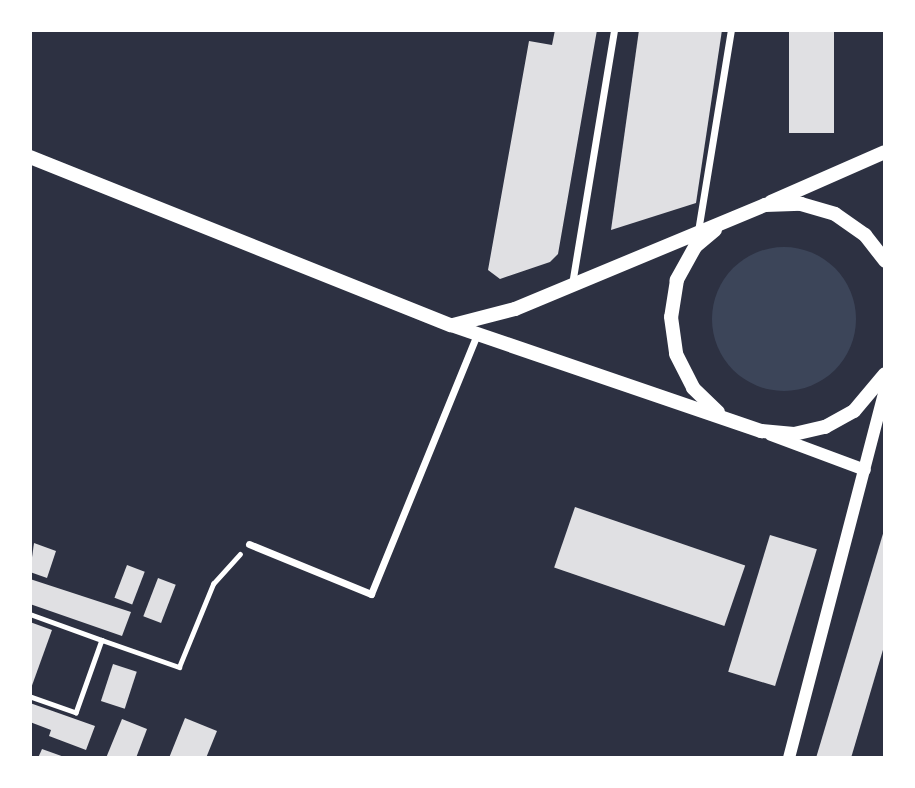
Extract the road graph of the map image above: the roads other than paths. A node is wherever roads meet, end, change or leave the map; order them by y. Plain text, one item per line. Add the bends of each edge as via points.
1 (614, 30) edge
2 (731, 30) edge
3 (885, 152) edge
4 (30, 157) edge
5 (765, 205) junction
6 (723, 222) junction
7 (698, 232) junction
8 (885, 261) edge
9 (572, 285) junction
10 (451, 325) junction
11 (477, 334) junction
12 (885, 374) edge
13 (885, 390) edge
14 (720, 414) junction
15 (761, 432) junction
16 (865, 470) junction
17 (249, 544) road end
18 (789, 758) edge

1 - 9 street
2 - 7 street
3 - 5 main road
4 - 10 main road
5 - 6 main road
5 - 8 main road via 801,204 835,214 865,235
6 - 7 main road
6 - 14 main road via 695,247 677,280 671,317 676,354 693,388
7 - 9 main road
9 - 10 main road via 515,309
10 - 11 main road
11 - 14 main road
11 - 17 street via 371,594
12 - 15 main road via 854,411 825,427 794,434
13 - 16 street
14 - 15 main road
15 - 16 street
16 - 18 street

